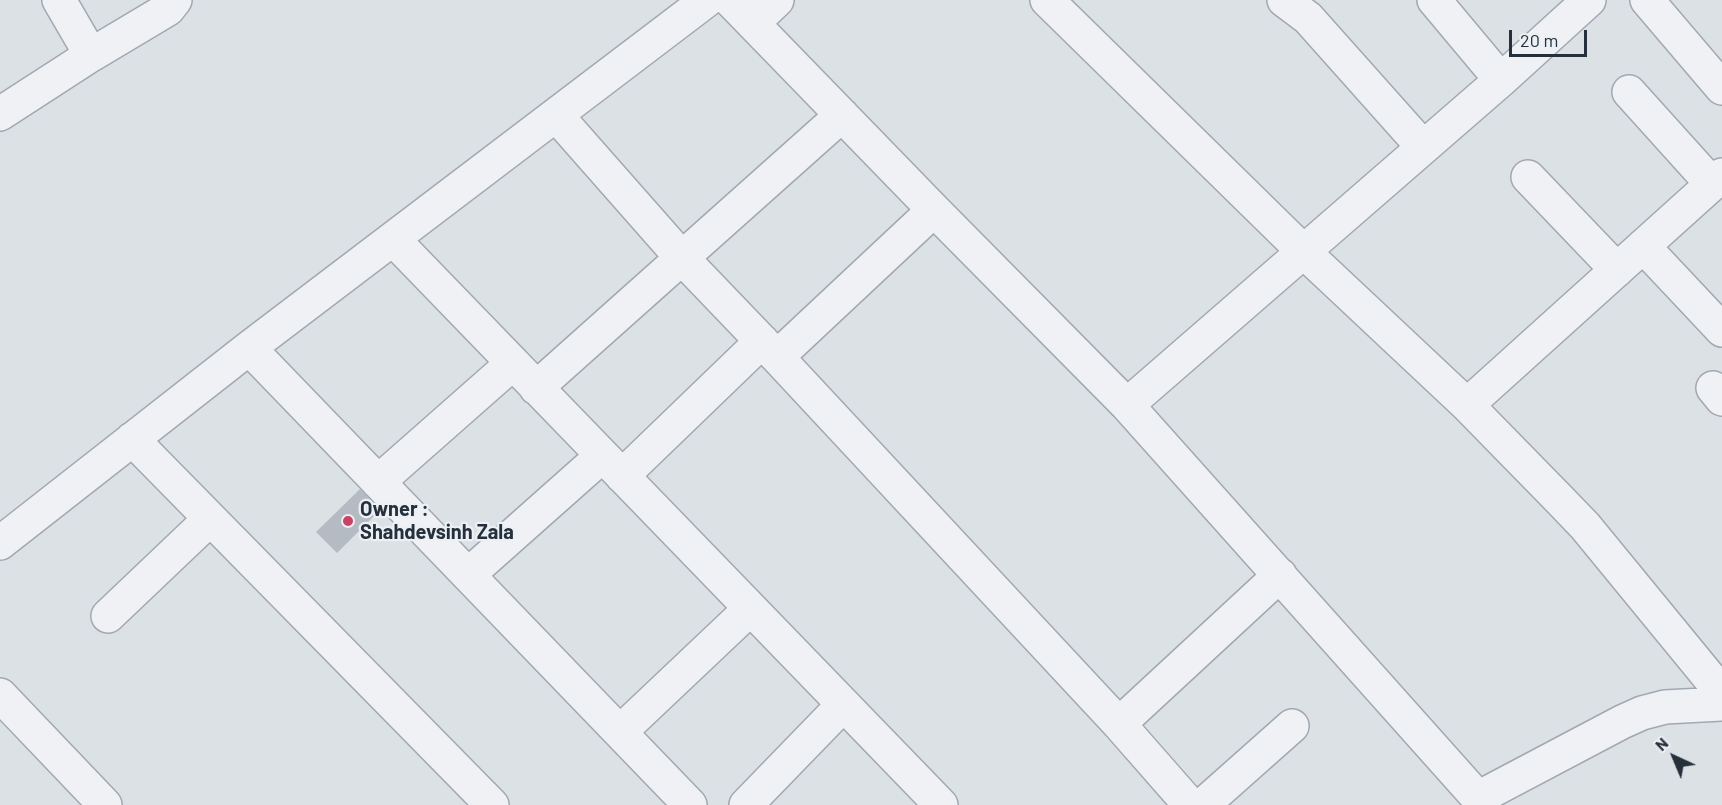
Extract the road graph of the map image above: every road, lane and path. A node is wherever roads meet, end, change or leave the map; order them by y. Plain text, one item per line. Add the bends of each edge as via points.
1 (59, 0) edge
2 (175, 0) edge
3 (707, 0) edge
4 (730, 0) edge
5 (777, 0) edge
6 (1047, 0) edge
7 (1284, 0) edge
8 (1434, 0) edge
9 (1589, 0) edge
10 (1647, 0) edge
11 (753, 23) junction
12 (91, 55) junction
13 (1501, 80) junction
14 (1722, 88) edge
15 (1629, 92) dead end
16 (0, 114) edge
17 (556, 115) junction
18 (842, 115) junction
19 (1423, 147) junction
20 (1528, 177) dead end
21 (1717, 180) edge
22 (934, 210) junction
23 (393, 239) junction
24 (1643, 246) junction
25 (1304, 252) junction
26 (682, 258) junction
27 (1617, 270) junction
28 (1722, 330) edge
29 (249, 348) junction
30 (769, 349) junction
31 (513, 363) junction
32 (536, 388) junction
33 (1127, 405) junction
34 (1467, 405) junction
35 (132, 439) junction
36 (612, 466) junction
37 (378, 482) junction
38 (210, 519) junction
39 (0, 543) edge
40 (468, 575) junction
41 (1280, 575) junction
42 (750, 609) junction
43 (108, 616) dead end
44 (1722, 693) edge
45 (0, 695) edge
46 (1722, 704) edge
47 (843, 705) junction
48 (1119, 724) junction
49 (1292, 726) dead end
50 (620, 732) junction
51 (1480, 801) edge
52 (105, 805) edge
53 (492, 805) edge
54 (690, 805) edge
55 (746, 805) edge
56 (941, 805) edge
57 (1190, 805) edge
58 (1203, 805) edge

1 - 12 street
2 - 12 street via 168,9
3 - 17 street
4 - 11 street
5 - 11 street
6 - 25 street
7 - 19 street via 1308,18
8 - 13 street
9 - 13 street
10 - 14 street
11 - 18 street
12 - 16 street
13 - 19 street
15 - 21 street
17 - 23 street
17 - 26 street
18 - 22 street
18 - 26 street
19 - 25 street
20 - 27 street
21 - 24 street
22 - 30 street
22 - 33 street
23 - 29 street
23 - 31 street
24 - 27 street
24 - 28 street
25 - 33 street
25 - 34 street
26 - 30 street
26 - 32 street
27 - 34 street
29 - 35 street
29 - 37 street
30 - 36 street
30 - 48 street
31 - 32 street
31 - 37 street
32 - 36 street
33 - 41 street
34 - 44 street via 1585,526
35 - 38 street
35 - 39 street
36 - 40 street
36 - 42 street
37 - 40 street
38 - 43 street
38 - 53 street
40 - 50 street
41 - 48 street
41 - 51 street
42 - 47 street
42 - 50 street
45 - 52 street
46 - 51 street via 1665,707 1642,713
47 - 55 street
47 - 56 street
48 - 57 street
49 - 58 street
50 - 54 street

